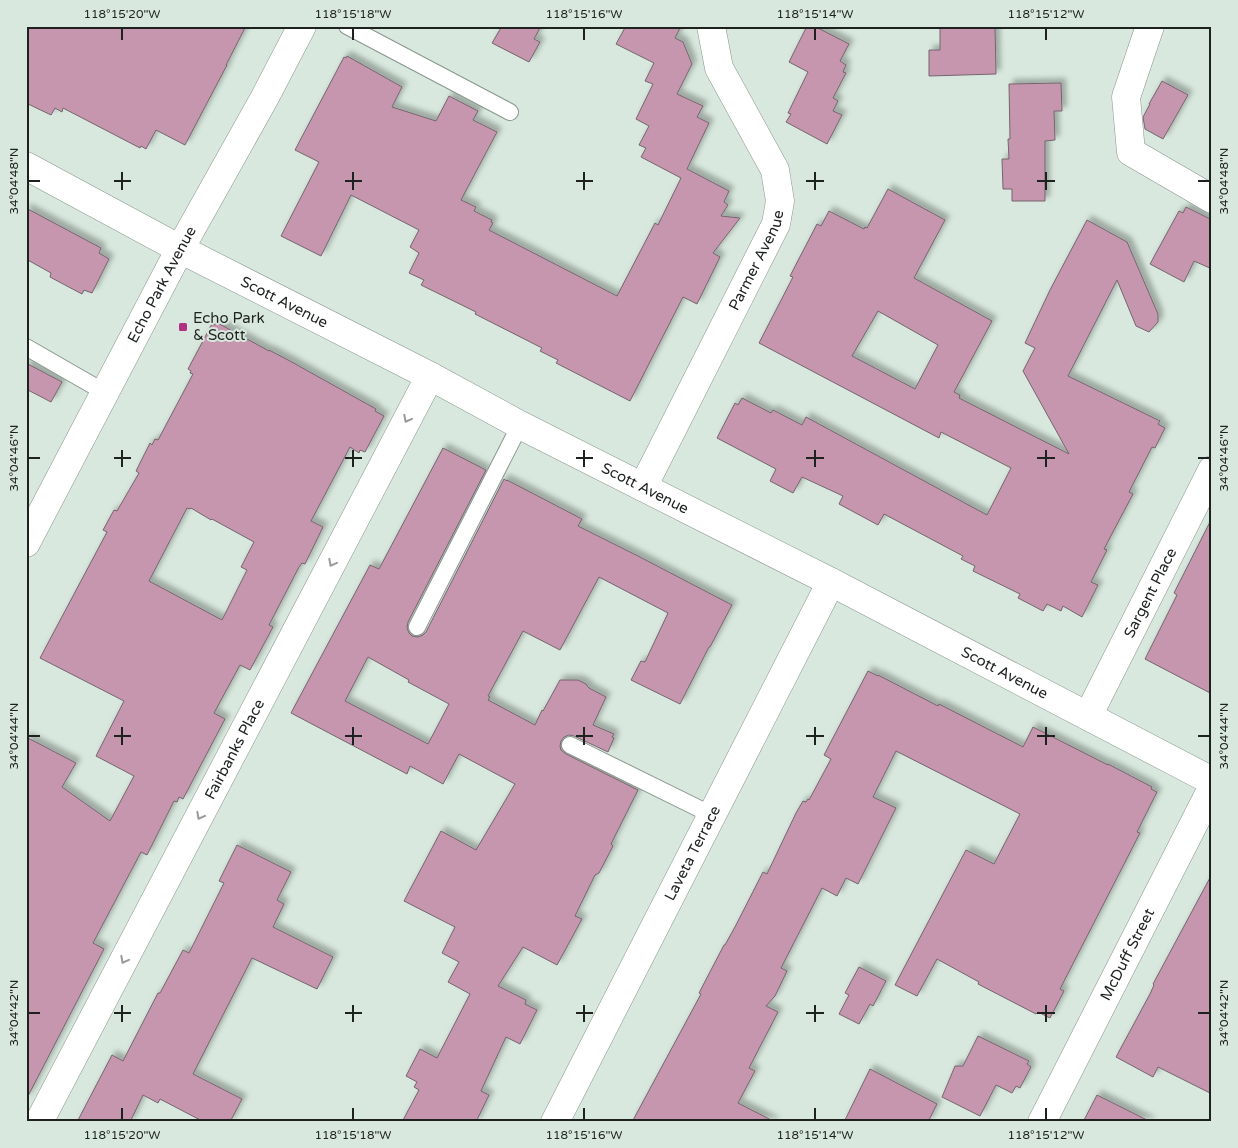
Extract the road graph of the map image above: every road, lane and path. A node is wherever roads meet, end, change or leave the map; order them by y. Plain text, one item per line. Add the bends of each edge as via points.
1 (302, 26) edge
2 (347, 26) edge
3 (711, 26) edge
4 (1150, 26) edge
5 (510, 112) dead end
6 (26, 166) edge
7 (1212, 199) edge
8 (180, 249) junction
9 (26, 347) edge
10 (430, 376) junction
11 (106, 393) junction
12 (520, 424) junction
13 (1212, 470) edge
14 (643, 488) junction
15 (26, 543) edge
16 (831, 582) junction
17 (417, 627) dead end
18 (1088, 716) junction
19 (570, 745) dead end
20 (1212, 781) edge
21 (1212, 788) edge
22 (712, 815) junction
23 (39, 1122) edge
24 (554, 1122) edge
25 (1042, 1122) edge

1 - 8 street, Echo Park Avenue
2 - 5 lane
3 - 14 street, Parmer Avenue via 719,68 775,170 780,201 776,224
4 - 7 street via 1126,97 1131,152
6 - 8 street, Scott Avenue
8 - 10 street, Scott Avenue
8 - 11 street, Echo Park Avenue
9 - 11 lane
10 - 12 street, Scott Avenue
10 -> 23 street, Fairbanks Place
11 - 15 street, Echo Park Avenue
12 - 14 street, Scott Avenue
12 - 17 lane
13 - 18 street, Sargent Place
14 - 16 street, Scott Avenue
16 - 18 street, Scott Avenue
16 - 22 street, Laveta Terrace
18 - 20 street, Scott Avenue
19 - 22 lane
21 - 25 street, McDuff Street
22 - 24 street, Laveta Terrace

